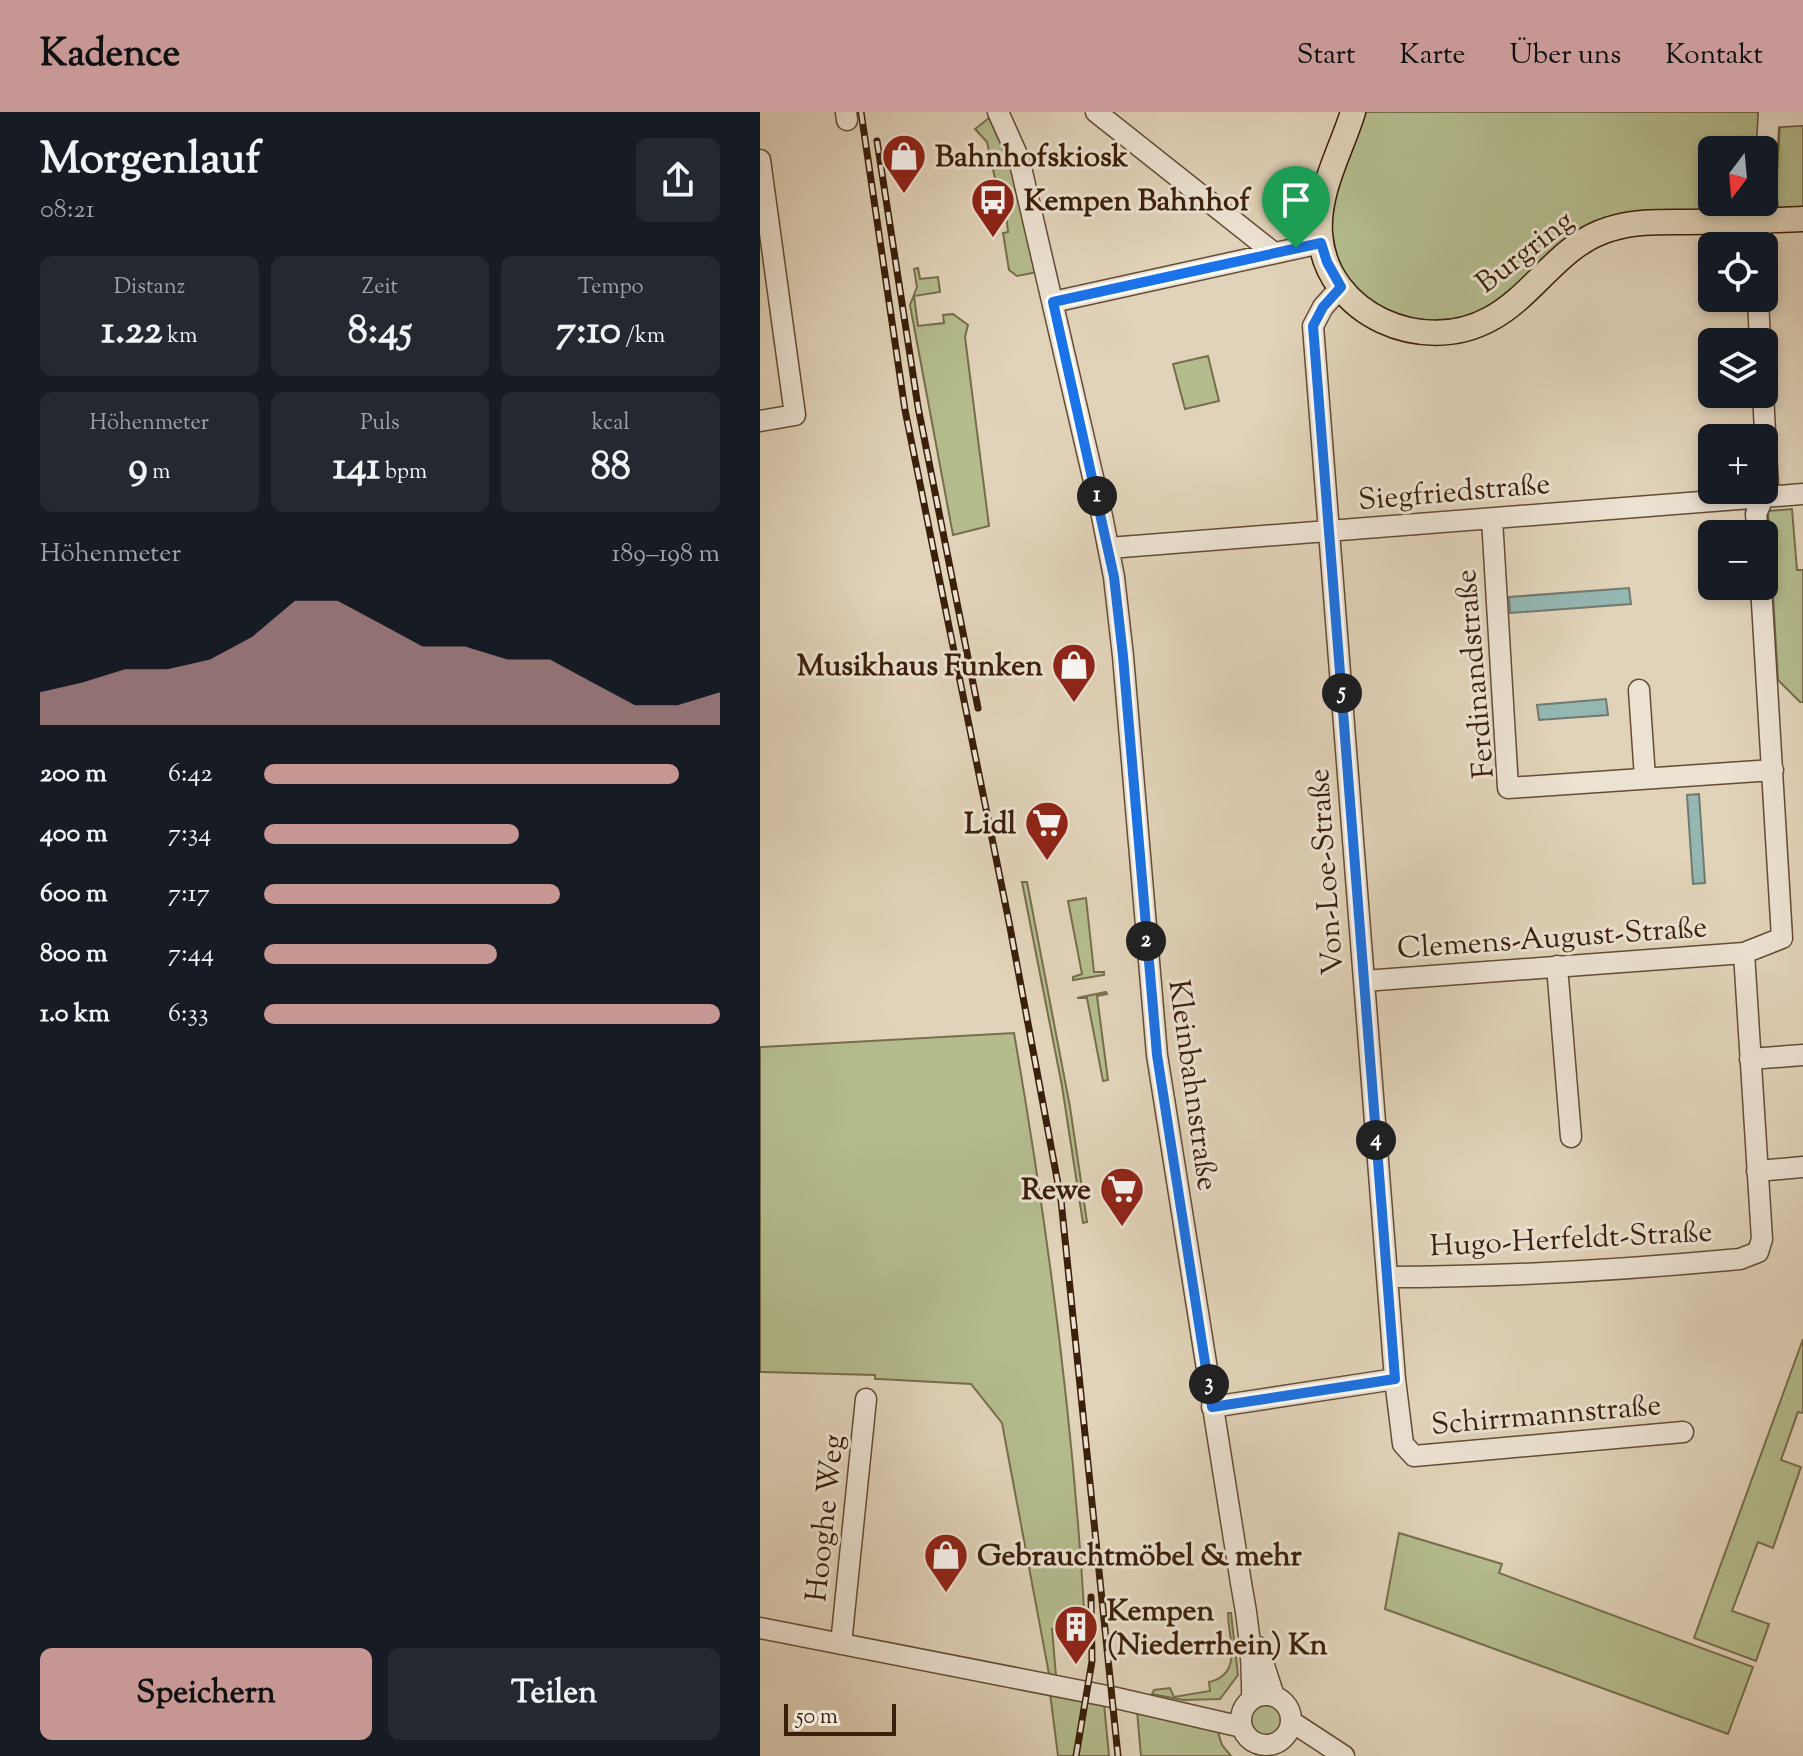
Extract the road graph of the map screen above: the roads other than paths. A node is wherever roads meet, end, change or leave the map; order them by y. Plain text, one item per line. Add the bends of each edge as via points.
1 (998, 112) edge
2 (1096, 112) edge
3 (1353, 112) edge
4 (1769, 114) edge
5 (1803, 115) edge
6 (1768, 136) edge
7 (760, 160) edge
8 (1778, 212) edge
9 (1698, 216) edge
10 (1803, 219) edge
11 (1321, 243) junction
12 (1274, 253) junction
13 (1341, 287) junction
14 (1053, 302) junction
15 (760, 421) edge
16 (1803, 494) edge
17 (1778, 496) edge
18 (1698, 502) edge
19 (1492, 519) junction
20 (1330, 531) junction
21 (1109, 548) junction
22 (1762, 600) edge
23 (1639, 690) dead end
24 (1773, 770) junction
25 (1645, 778) junction
26 (1744, 953) junction
27 (1557, 966) junction
28 (1364, 981) junction
29 (1803, 1055) edge
30 (1750, 1059) junction
31 (1571, 1137) dead end
32 (1803, 1167) edge
33 (1757, 1171) junction
34 (1387, 1277) junction
35 (1395, 1379) junction
36 (866, 1399) dead end
37 (1212, 1407) junction
38 (1683, 1432) dead end
39 (1414, 1456) joint
40 (760, 1628) edge
41 (1252, 1638) junction
42 (841, 1644) junction
43 (1274, 1696) junction
44 (1259, 1733) edge
45 (1324, 1756) edge
46 (1344, 1756) edge

1 - 14 street, Kleinbahnstraße via 1019,159
2 - 12 street
3 - 11 main road, Burgring via 1324,194
4 - 5 street
4 - 6 street
7 - 15 street via 795,415
8 - 10 main road, Burgring
9 - 13 main road, Burgring via 1608,229 1584,240 1493,317 1447,333 1390,325 1362,309
11 - 12 street
11 - 13 main road, Burgring
12 - 14 street
13 - 20 street, Von-Loe-Straße via 1313,326
14 - 21 street, Kleinbahnstraße
16 - 17 street, Siegfriedstraße
18 - 19 street, Siegfriedstraße
19 - 20 street, Siegfriedstraße
19 - 25 street, Ferdinandstraße via 1508,788
20 - 21 street, Siegfriedstraße
20 - 28 street, Von-Loe-Straße
21 - 37 street, Kleinbahnstraße via 1157,1055
22 - 24 street
23 - 25 street
24 - 25 street, Ferdinandstraße
24 - 26 street, Clemens-August-Straße via 1782,938
26 - 27 street, Clemens-August-Straße
26 - 30 street
27 - 28 street, Clemens-August-Straße
27 - 31 street
28 - 34 street, Von-Loe-Straße
29 - 30 street
30 - 33 street
32 - 33 street
33 - 34 street, Hugo-Herfeldt-Straße via 1762,1239 1758,1252 1740,1259 1618,1270
34 - 35 street, Von-Loe-Straße
35 - 37 street
35 - 39 street, Von-Loe-Straße via 1403,1444
36 - 42 street, Hooghe Weg
37 - 41 street, Kleinbahnstraße
38 - 39 street, Schirrmannstraße
40 - 42 street, Hooghe Weg
41 - 43 street, Kleinbahnstraße
41 - 44 street, Kleinbahnstraße
42 - 44 street, Hooghe Weg
43 - 44 street via 1259,1696
43 - 44 street, Kleinbahnstraße via 1287,1706
44 - 45 street
44 - 46 street

